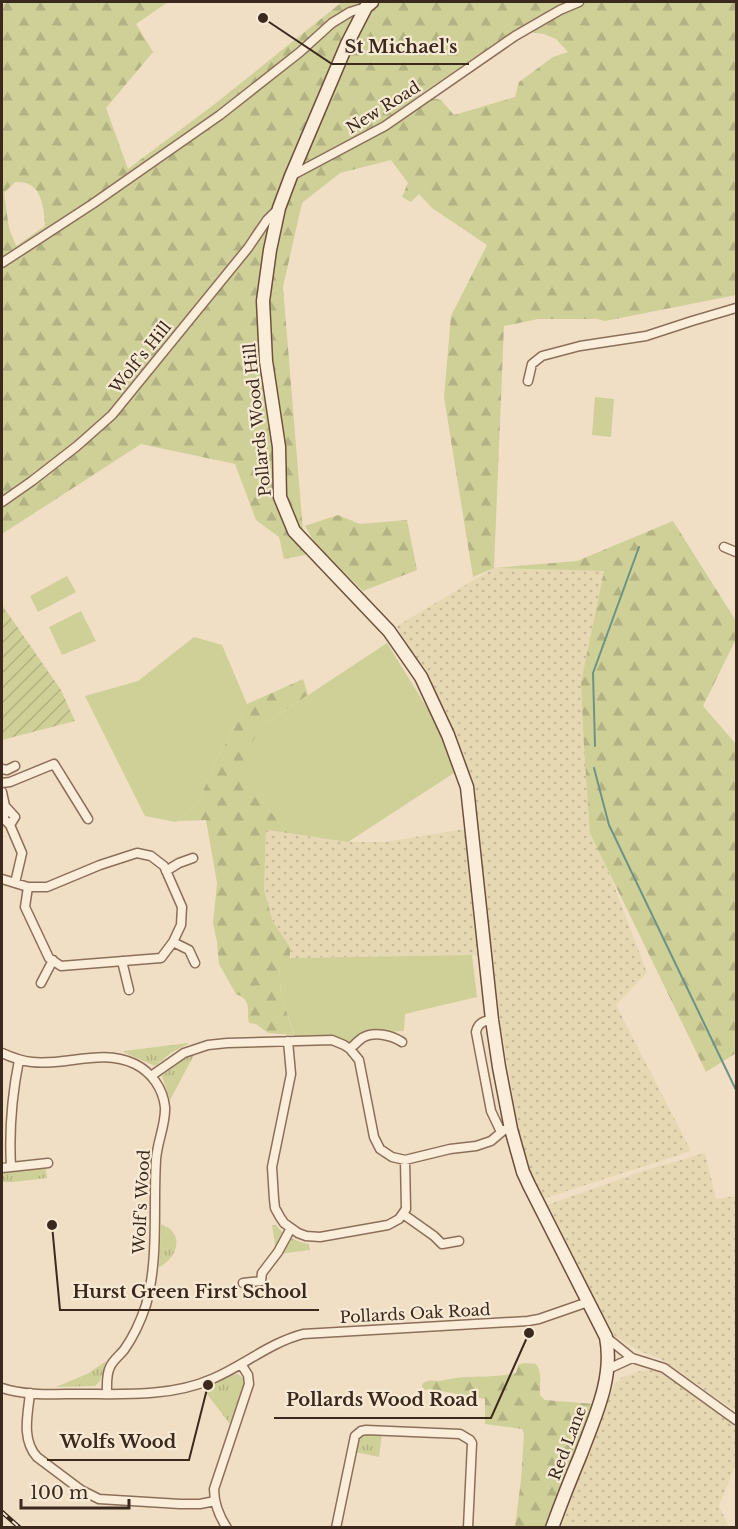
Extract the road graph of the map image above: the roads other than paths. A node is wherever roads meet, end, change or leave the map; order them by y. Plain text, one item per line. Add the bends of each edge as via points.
1 (579, 2) edge
2 (369, 4) edge
3 (291, 176) junction
4 (279, 208) junction
5 (2, 263) edge
6 (736, 308) edge
7 (528, 381) dead end
8 (2, 502) edge
9 (724, 547) dead end
10 (736, 552) edge
11 (8, 768) edge
12 (6, 783) edge
13 (2, 792) edge
14 (88, 819) dead end
15 (193, 858) dead end
16 (166, 871) junction
17 (2, 879) edge
18 (15, 883) junction
19 (28, 887) junction
20 (173, 942) junction
21 (53, 960) junction
22 (122, 961) junction
23 (195, 963) dead end
24 (41, 983) dead end
25 (129, 990) dead end
26 (492, 1020) junction
27 (288, 1041) junction
28 (402, 1042) dead end
29 (350, 1048) junction
30 (2, 1053) edge
31 (19, 1060) junction
32 (151, 1076) junction
33 (506, 1131) junction
34 (405, 1160) junction
35 (48, 1163) dead end
36 (6, 1168) edge
37 (403, 1214) junction
38 (291, 1228) junction
39 (459, 1240) dead end
40 (243, 1283) dead end
41 (588, 1302) junction
42 (606, 1337) junction
43 (632, 1358) junction
44 (241, 1364) junction
45 (608, 1369) junction
46 (2, 1388) edge
47 (30, 1393) junction
48 (107, 1394) junction
49 (736, 1420) edge
50 (215, 1501) junction
51 (227, 1527) edge
52 (336, 1527) edge
53 (468, 1527) edge
54 (552, 1527) edge

1 - 3 street, New Road via 515,36 386,126
2 - 3 street, Pollards Wood Hill via 346,44
2 - 5 street via 332,23 220,115
3 - 4 street, Pollards Wood Hill
4 - 8 street, Wolf's Hill via 112,415
4 - 26 street, Pollards Wood Hill via 263,301 266,361 279,447 280,497 294,531 389,631 421,677 447,735 467,787
6 - 7 street via 646,336 542,356 532,364
9 - 10 street
11 - 12 street
12 - 14 street via 54,764
13 - 18 street via 4,819 22,853
15 - 16 street
16 - 19 street via 151,856 137,853 47,887
16 - 20 street via 182,908 181,925
17 - 18 street
18 - 19 street
19 - 21 street via 25,907
20 - 22 street via 161,958
20 - 23 street via 189,950
21 - 22 street via 61,966
21 - 24 street
22 - 25 street
26 - 33 street, Pollards Wood Hill
26 - 33 street via 480,1023 477,1032 491,1112
27 - 29 street via 332,1040
27 - 32 street via 208,1045 184,1053
27 - 38 street via 291,1074 272,1176 275,1208
28 - 29 street via 389,1035 368,1036
29 - 34 street via 359,1060 377,1144 385,1154
30 - 31 street
31 - 32 street via 46,1063 114,1057 134,1063
31 - 36 street
32 - 48 street, Wolf's Wood via 163,1098 165,1115 156,1158 151,1282 138,1327 110,1367
33 - 34 street via 483,1144
33 - 41 street, Pollards Wood Hill
34 - 37 street via 407,1204
35 - 36 street
37 - 38 street via 388,1225 320,1237 306,1236
37 - 39 street via 442,1244
38 - 40 street via 262,1273 261,1281
41 - 42 street, Pollards Wood Hill
41 - 44 street, Pollards Oak Road via 528,1321 303,1334
42 - 43 street
42 - 45 street, Red Lane
43 - 45 street
43 - 49 street via 664,1368
44 - 48 street, Pollards Oak Road via 189,1387
44 - 50 street via 249,1384 214,1489
45 - 54 street, Red Lane via 596,1415
46 - 47 street, Pollards Oak Road
47 - 48 street, Pollards Oak Road
47 - 50 street via 27,1436 32,1451 91,1496 180,1504
50 - 51 street
52 - 53 street via 356,1436 366,1430 460,1434 470,1440

